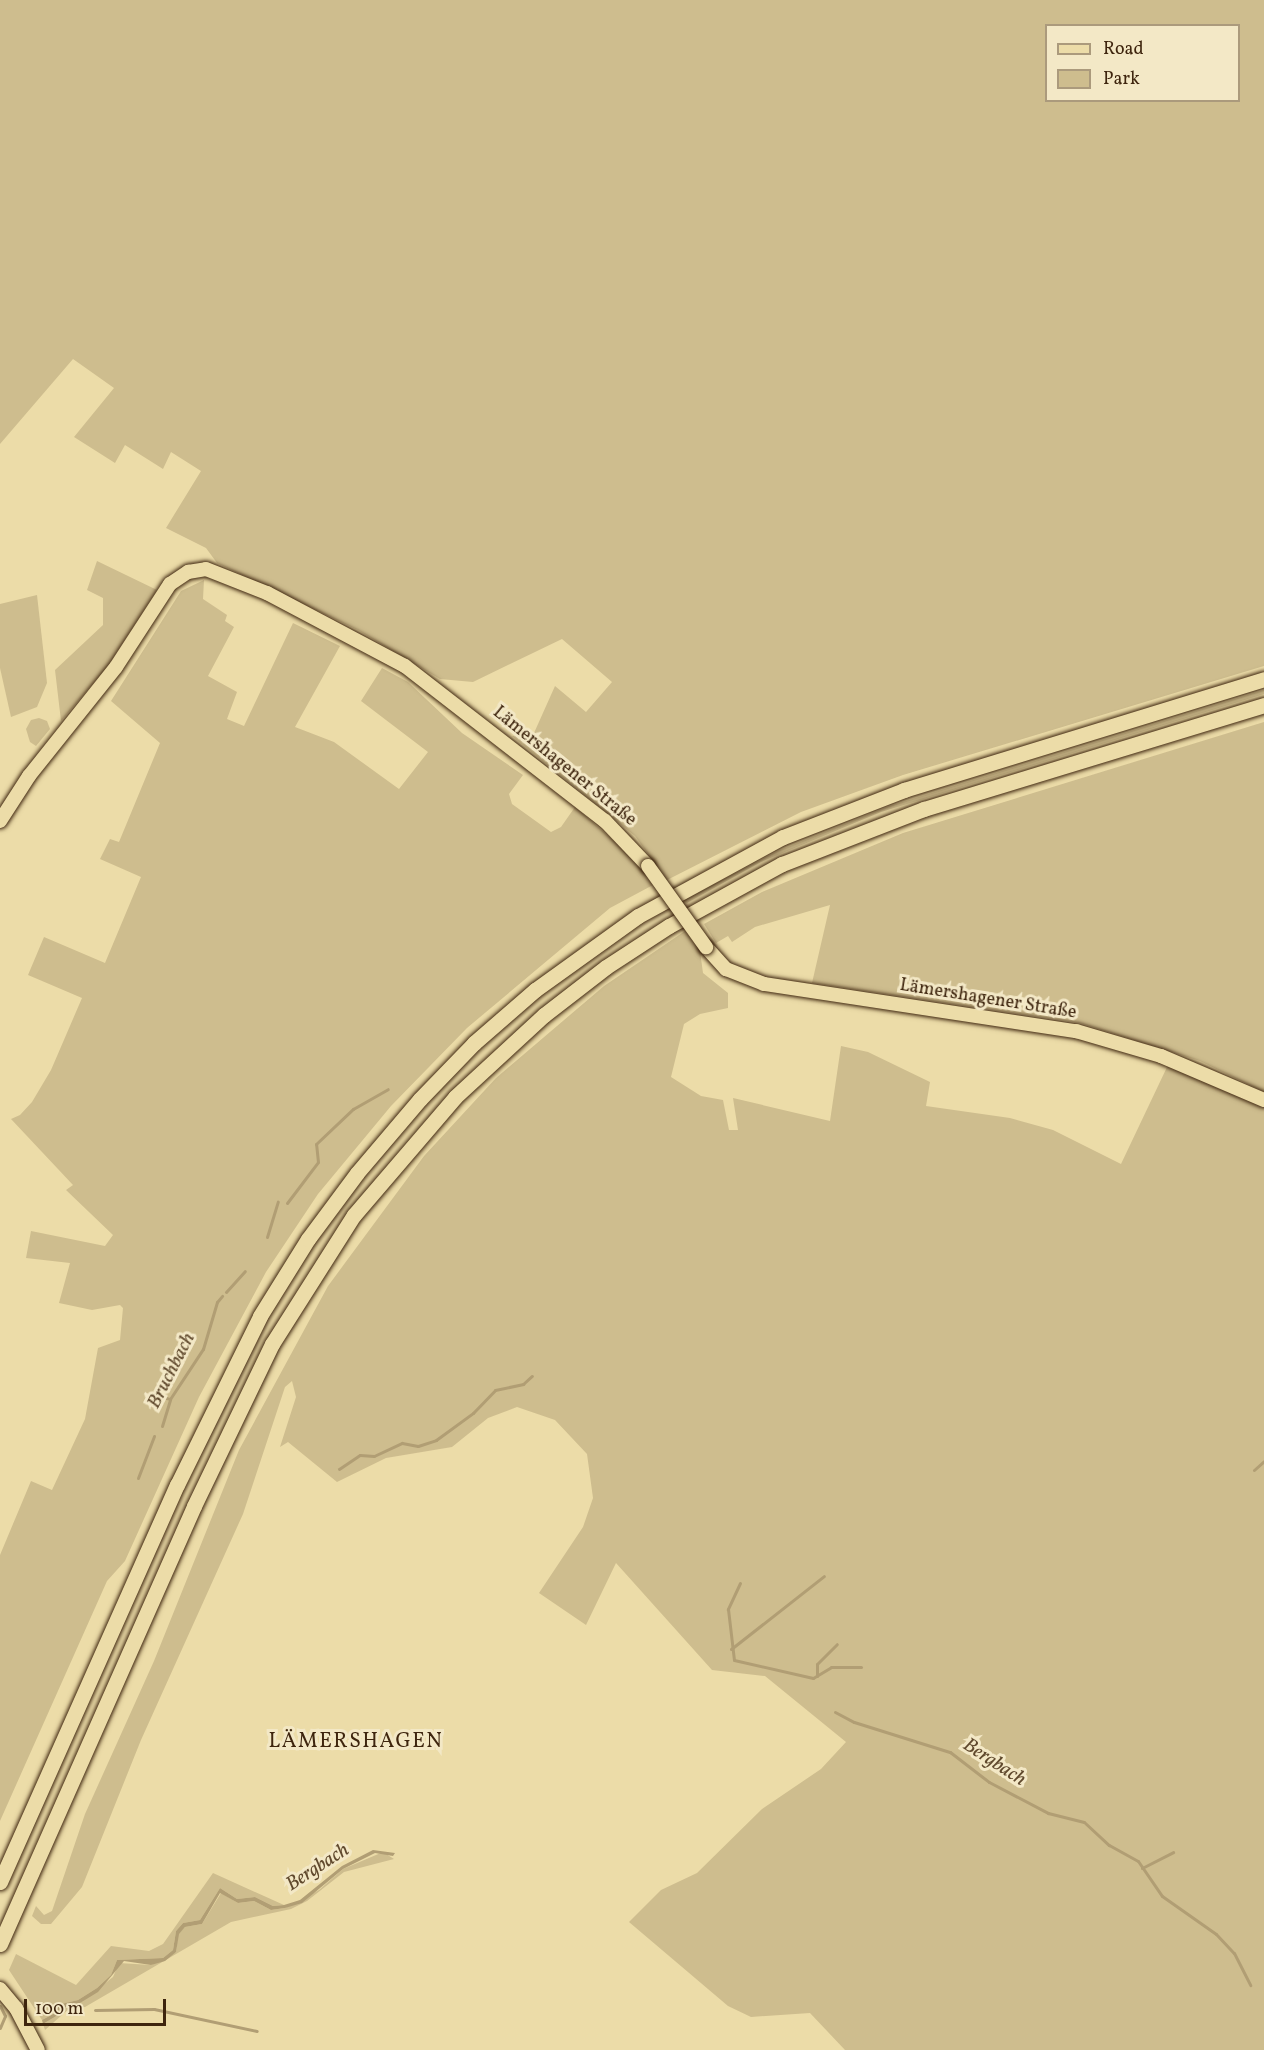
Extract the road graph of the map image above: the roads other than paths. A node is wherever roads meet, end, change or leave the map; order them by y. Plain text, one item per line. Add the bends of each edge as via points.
1 (1264, 679) edge
2 (1264, 705) edge
3 (0, 821) edge
4 (1264, 1100) edge
5 (3, 1876) edge
6 (0, 1944) edge
7 (0, 1989) edge
8 (38, 2050) edge

1 - 5 highway via 904,790 783,837 638,916 535,990 474,1043 357,1173 308,1239 260,1316 177,1485
2 - 6 highway via 924,808 805,854 669,926 606,967 498,1055 410,1146 354,1215 272,1344 194,1506
3 - 4 main road, Lämershagener Straße, bridge via 29,776 116,667 170,584 188,572 206,569 267,593 405,666 605,821 648,866 726,969 764,984 1076,1031 1172,1060
7 - 8 main road

